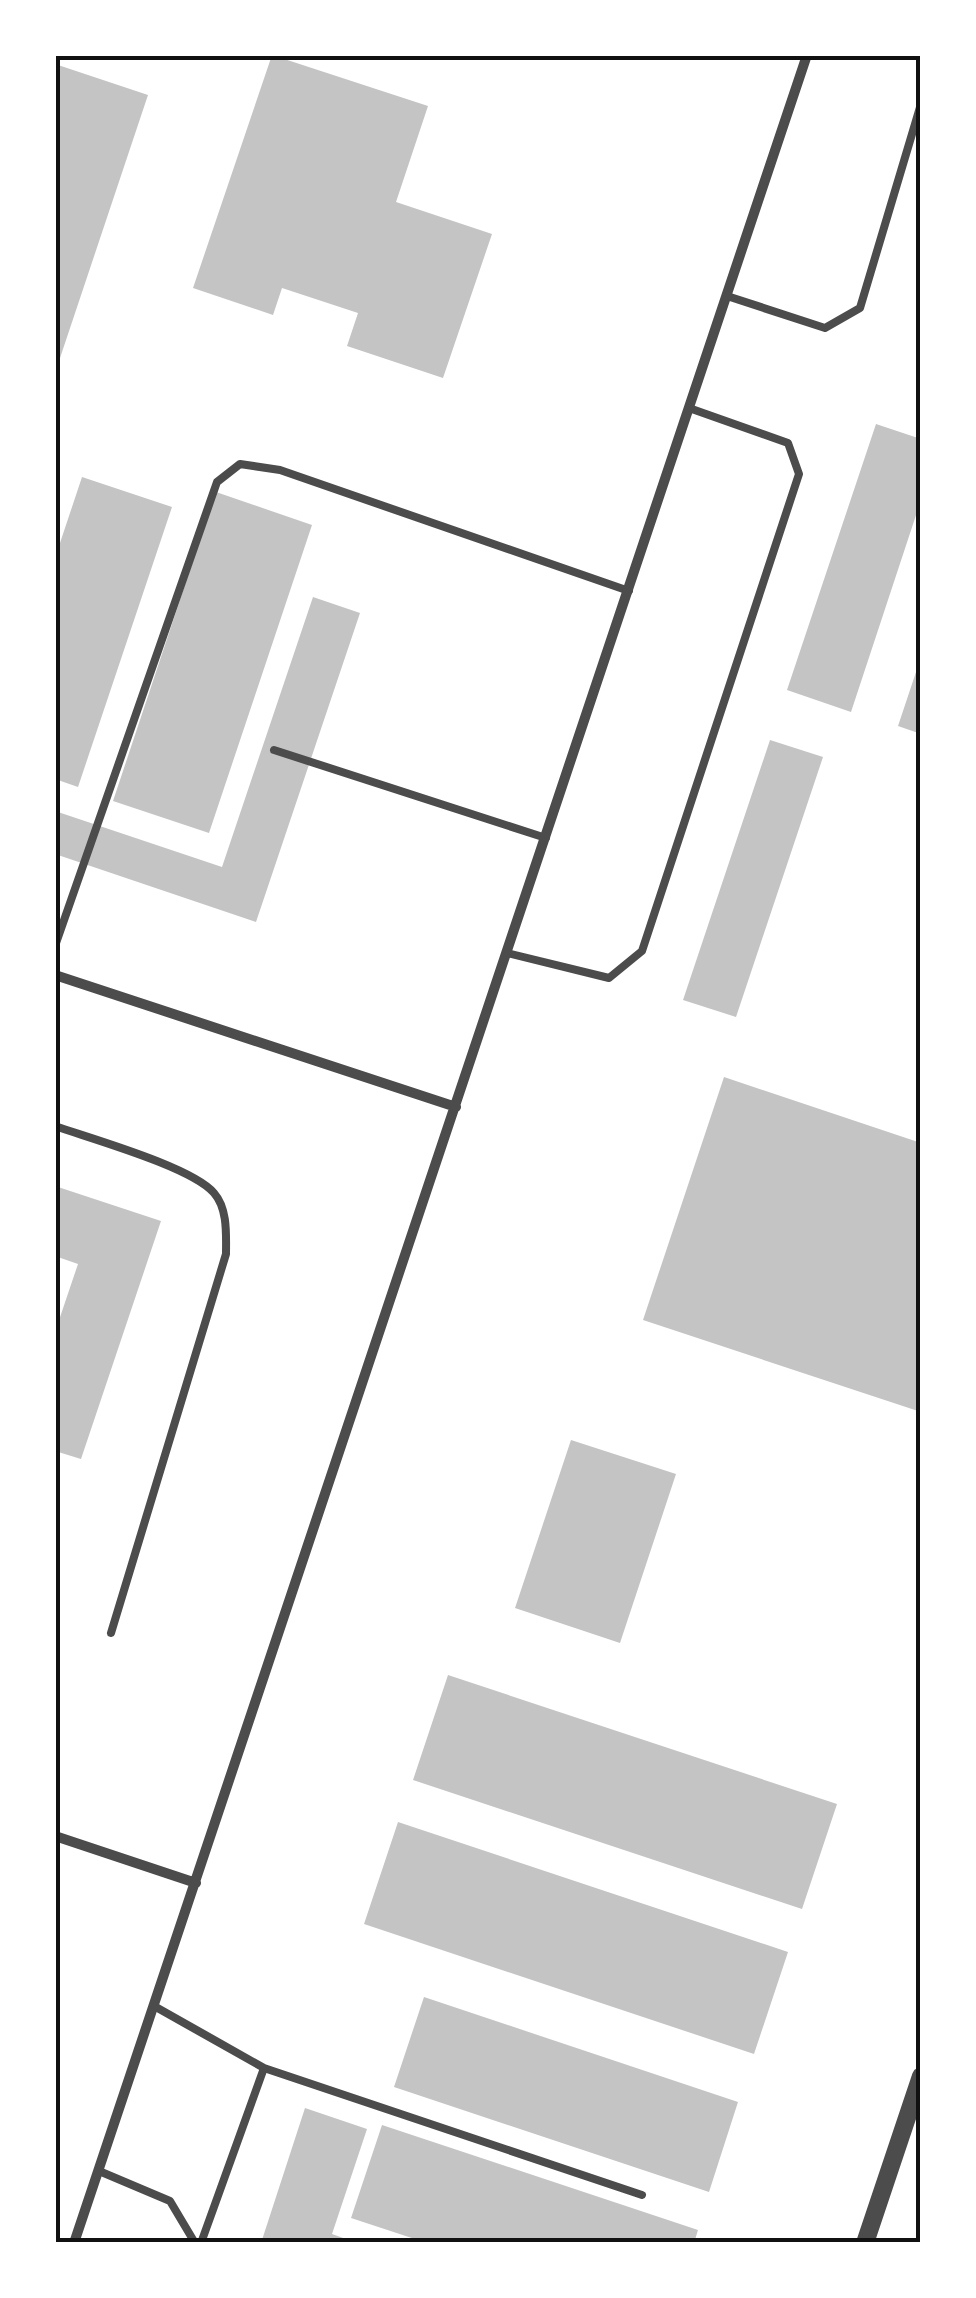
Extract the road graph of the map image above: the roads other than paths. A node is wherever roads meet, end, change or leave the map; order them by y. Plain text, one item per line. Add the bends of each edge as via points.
1 (807, 55) edge
2 (921, 104) edge
3 (727, 296) junction
4 (689, 408) junction
5 (629, 591) junction
6 (274, 750) dead end
7 (546, 838) junction
8 (55, 946) edge
9 (508, 954) junction
10 (55, 974) edge
11 (456, 1107) junction
12 (55, 1126) edge
13 (110, 1632) dead end
14 (55, 1836) edge
15 (196, 1883) junction
16 (154, 2006) junction
17 (264, 2068) junction
18 (921, 2076) edge
19 (98, 2171) junction
20 (642, 2195) dead end
21 (74, 2243) edge
22 (198, 2243) edge
23 (865, 2243) edge

1 - 3 street
2 - 3 lane via 860,308 824,328
3 - 4 street
4 - 5 street
4 - 9 lane via 788,442 798,474 642,951 609,978
5 - 7 street
5 - 8 lane via 280,470 240,464 217,482
6 - 7 lane
7 - 9 street
9 - 11 street
10 - 11 street
11 - 15 street
12 - 13 lane via 196,1178 216,1195 225,1218 226,1254
14 - 15 street
15 - 16 street
16 - 17 lane
16 - 19 street
17 - 20 lane
17 - 22 lane
18 - 23 street
19 - 21 street
19 - 22 lane via 170,2201

